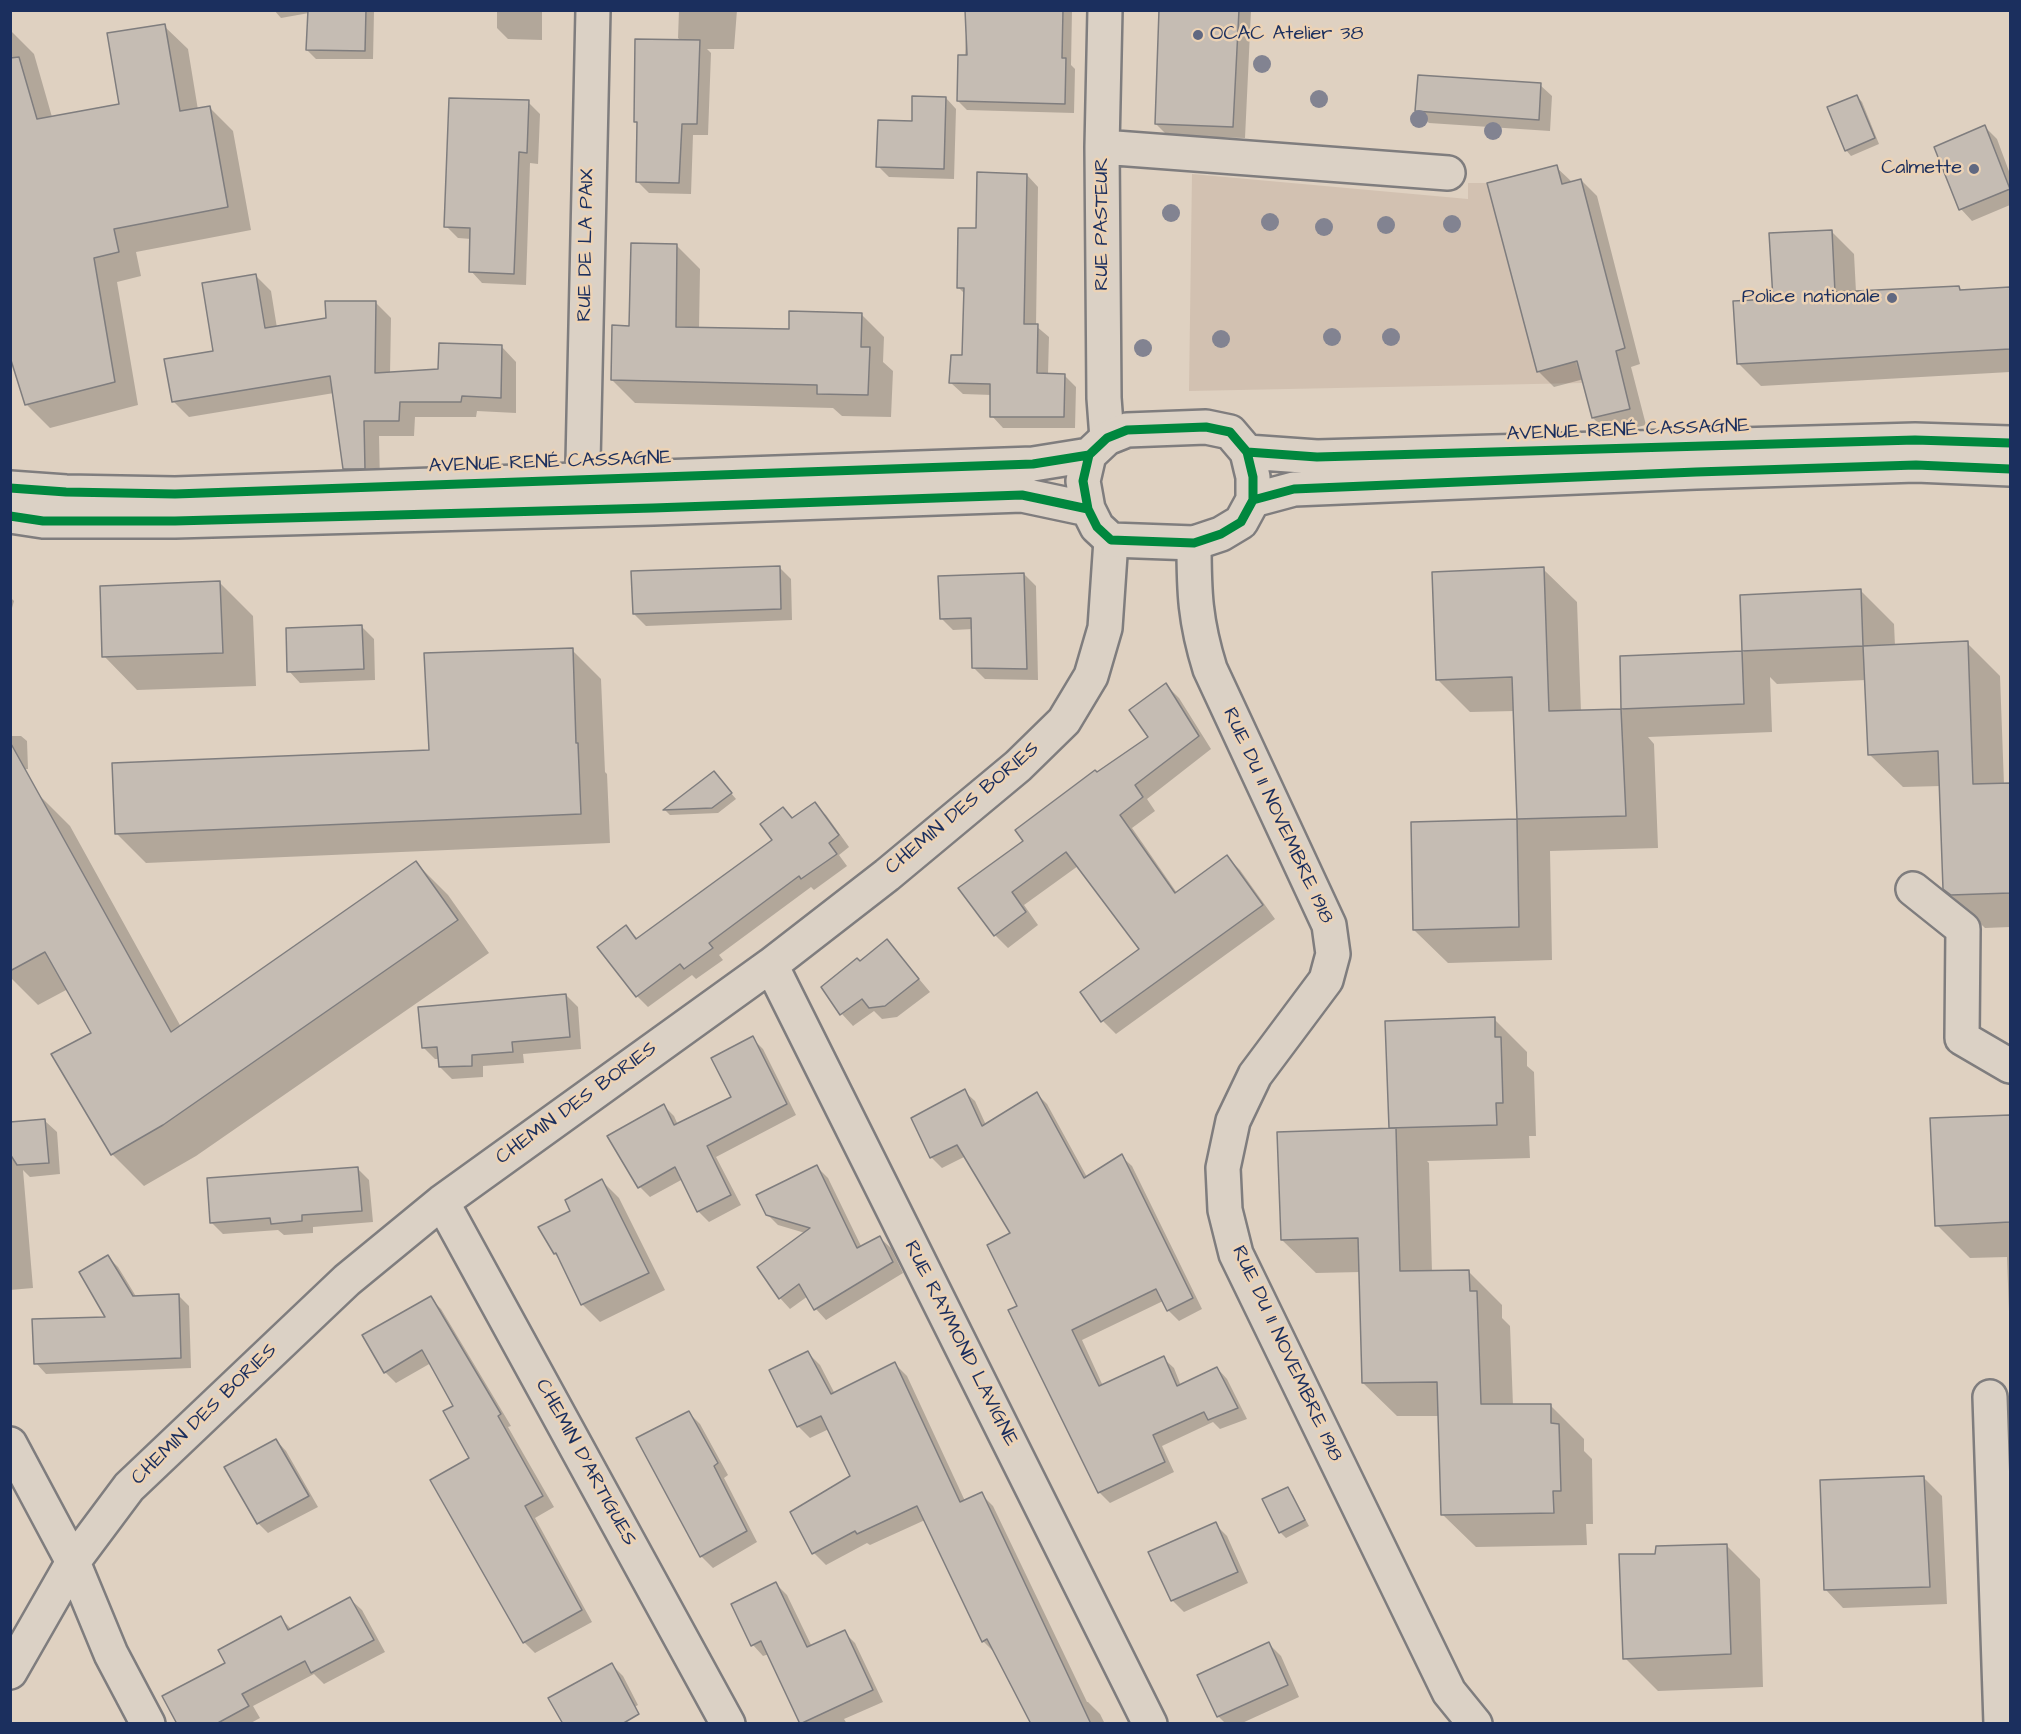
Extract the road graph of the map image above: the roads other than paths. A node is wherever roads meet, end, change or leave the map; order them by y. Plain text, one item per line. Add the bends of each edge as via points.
1 (593, 10) edge
2 (1106, 10) edge
3 (1102, 147) junction
4 (1448, 173) dead end
5 (2010, 443) edge
6 (1098, 447) junction
7 (1247, 452) junction
8 (2010, 469) edge
9 (10, 488) edge
10 (582, 495) junction
11 (1253, 500) junction
12 (1088, 509) junction
13 (10, 516) edge
14 (1111, 540) junction
15 (1194, 543) junction
16 (1912, 889) dead end
17 (771, 965) junction
18 (2010, 1066) edge
19 (442, 1202) junction
20 (1990, 1397) dead end
21 (10, 1444) edge
22 (73, 1562) junction
23 (10, 1672) edge
24 (148, 1724) edge
25 (728, 1724) edge
26 (1150, 1724) edge
27 (1475, 1724) edge
28 (2001, 1724) edge

1 - 10 street, RUE DE LA PAIX
2 - 3 street, RUE PASTEUR
3 - 4 street
3 - 6 street, RUE PASTEUR via 1104,398
5 - 7 street, AVENUE RENÉ CASSAGNE via 1915,440 1317,457
6 - 7 street via 1127,430 1206,427 1230,432
6 - 10 street, AVENUE RENÉ CASSAGNE via 1038,464
6 - 12 street via 1083,481
7 - 11 street
8 - 11 street via 1916,465 1684,472 1294,489
9 - 10 street, AVENUE RENÉ CASSAGNE via 176,494
10 - 12 street, AVENUE RENÉ CASSAGNE via 1022,495
10 - 13 street, AVENUE RENÉ CASSAGNE via 175,521 44,521
11 - 15 street via 1241,522
12 - 14 street via 1097,527
14 - 15 street
14 - 17 street, CHEMIN DES BORIES via 1105,628 1091,676 1064,721 1018,766
15 - 27 street, RUE DU 11 NOVEMBRE 1918 via 1195,608 1210,669 1329,925 1333,954 1326,980 1255,1076 1233,1121 1223,1168 1225,1210 1236,1254 1401,1594 1449,1692
16 - 18 street via 1963,929 1962,1038
17 - 19 street, CHEMIN DES BORIES
17 - 26 street, RUE RAYMOND LAVIGNE
19 - 22 street, CHEMIN DES BORIES via 347,1280 129,1487
19 - 25 street, CHEMIN D'ARTIGUES
20 - 28 street
21 - 22 street
22 - 23 street, CHEMIN DES BORIES
22 - 24 street via 111,1654

